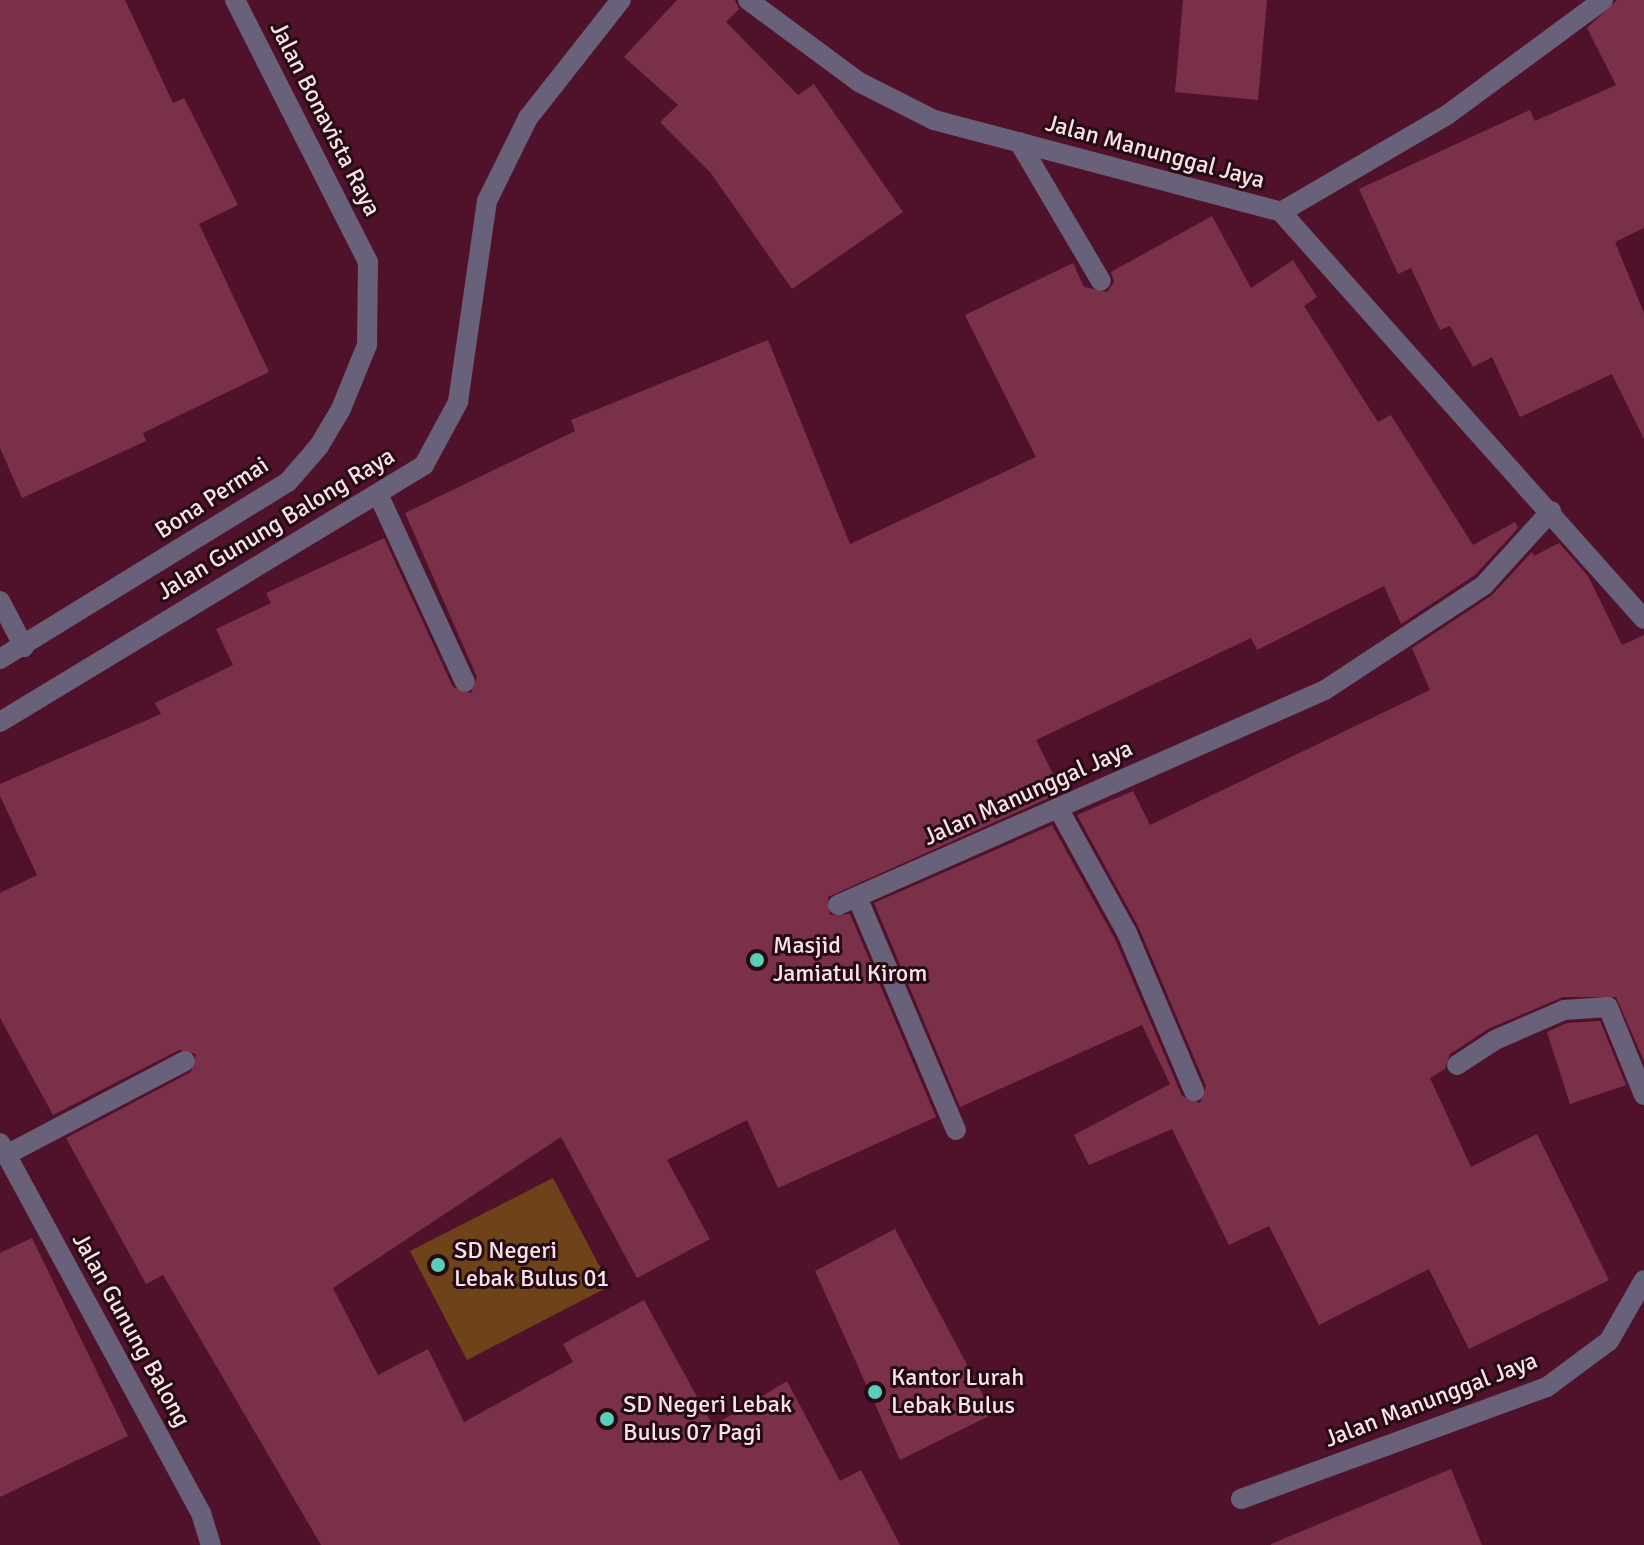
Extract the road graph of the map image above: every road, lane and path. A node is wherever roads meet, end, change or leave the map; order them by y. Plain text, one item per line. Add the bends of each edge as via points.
1 (235, 0) edge
2 (621, 0) edge
3 (748, 0) edge
4 (1603, 0) edge
5 (1019, 142) junction
6 (1281, 212) junction
7 (368, 262) joint
8 (1101, 281) dead end
9 (378, 494) junction
10 (1551, 511) junction
11 (0, 601) edge
12 (1644, 619) edge
13 (24, 647) junction
14 (0, 659) edge
15 (465, 682) dead end
16 (0, 722) edge
17 (1058, 808) junction
18 (185, 1061) dead end
19 (1457, 1065) dead end
20 (1194, 1091) dead end
21 (1644, 1095) edge
22 (956, 1130) dead end
23 (3, 1149) edge
24 (1644, 1280) edge
25 (1241, 1499) dead end
26 (211, 1545) edge

1 - 7 street, Jalan Bonavista Raya
2 - 9 street, Jalan Gunung Balong Raya via 528,118 487,201 458,402 424,465
3 - 5 street, Jalan Manunggal Jaya via 859,82 934,120
4 - 6 street via 1447,115
5 - 6 street, Jalan Manunggal Jaya
5 - 8 street
6 - 10 street, Jalan Manunggal Jaya
7 - 13 street, Bona Permai via 367,345 319,446 288,482
9 - 15 street
9 - 16 street, Jalan Gunung Balong Raya
10 - 12 street, Jalan Manunggal Jaya
10 - 17 street, Jalan Manunggal Jaya via 1484,585 1325,690
11 - 13 street
13 - 14 street, Bona Permai
17 - 20 street via 1127,933
17 - 22 street, Jalan Manunggal Jaya via 848,901
18 - 23 street
19 - 21 street via 1495,1040 1564,1010 1608,1007
23 - 26 street, Jalan Gunung Balong via 201,1513
24 - 25 street, Jalan Manunggal Jaya via 1609,1341 1547,1387

